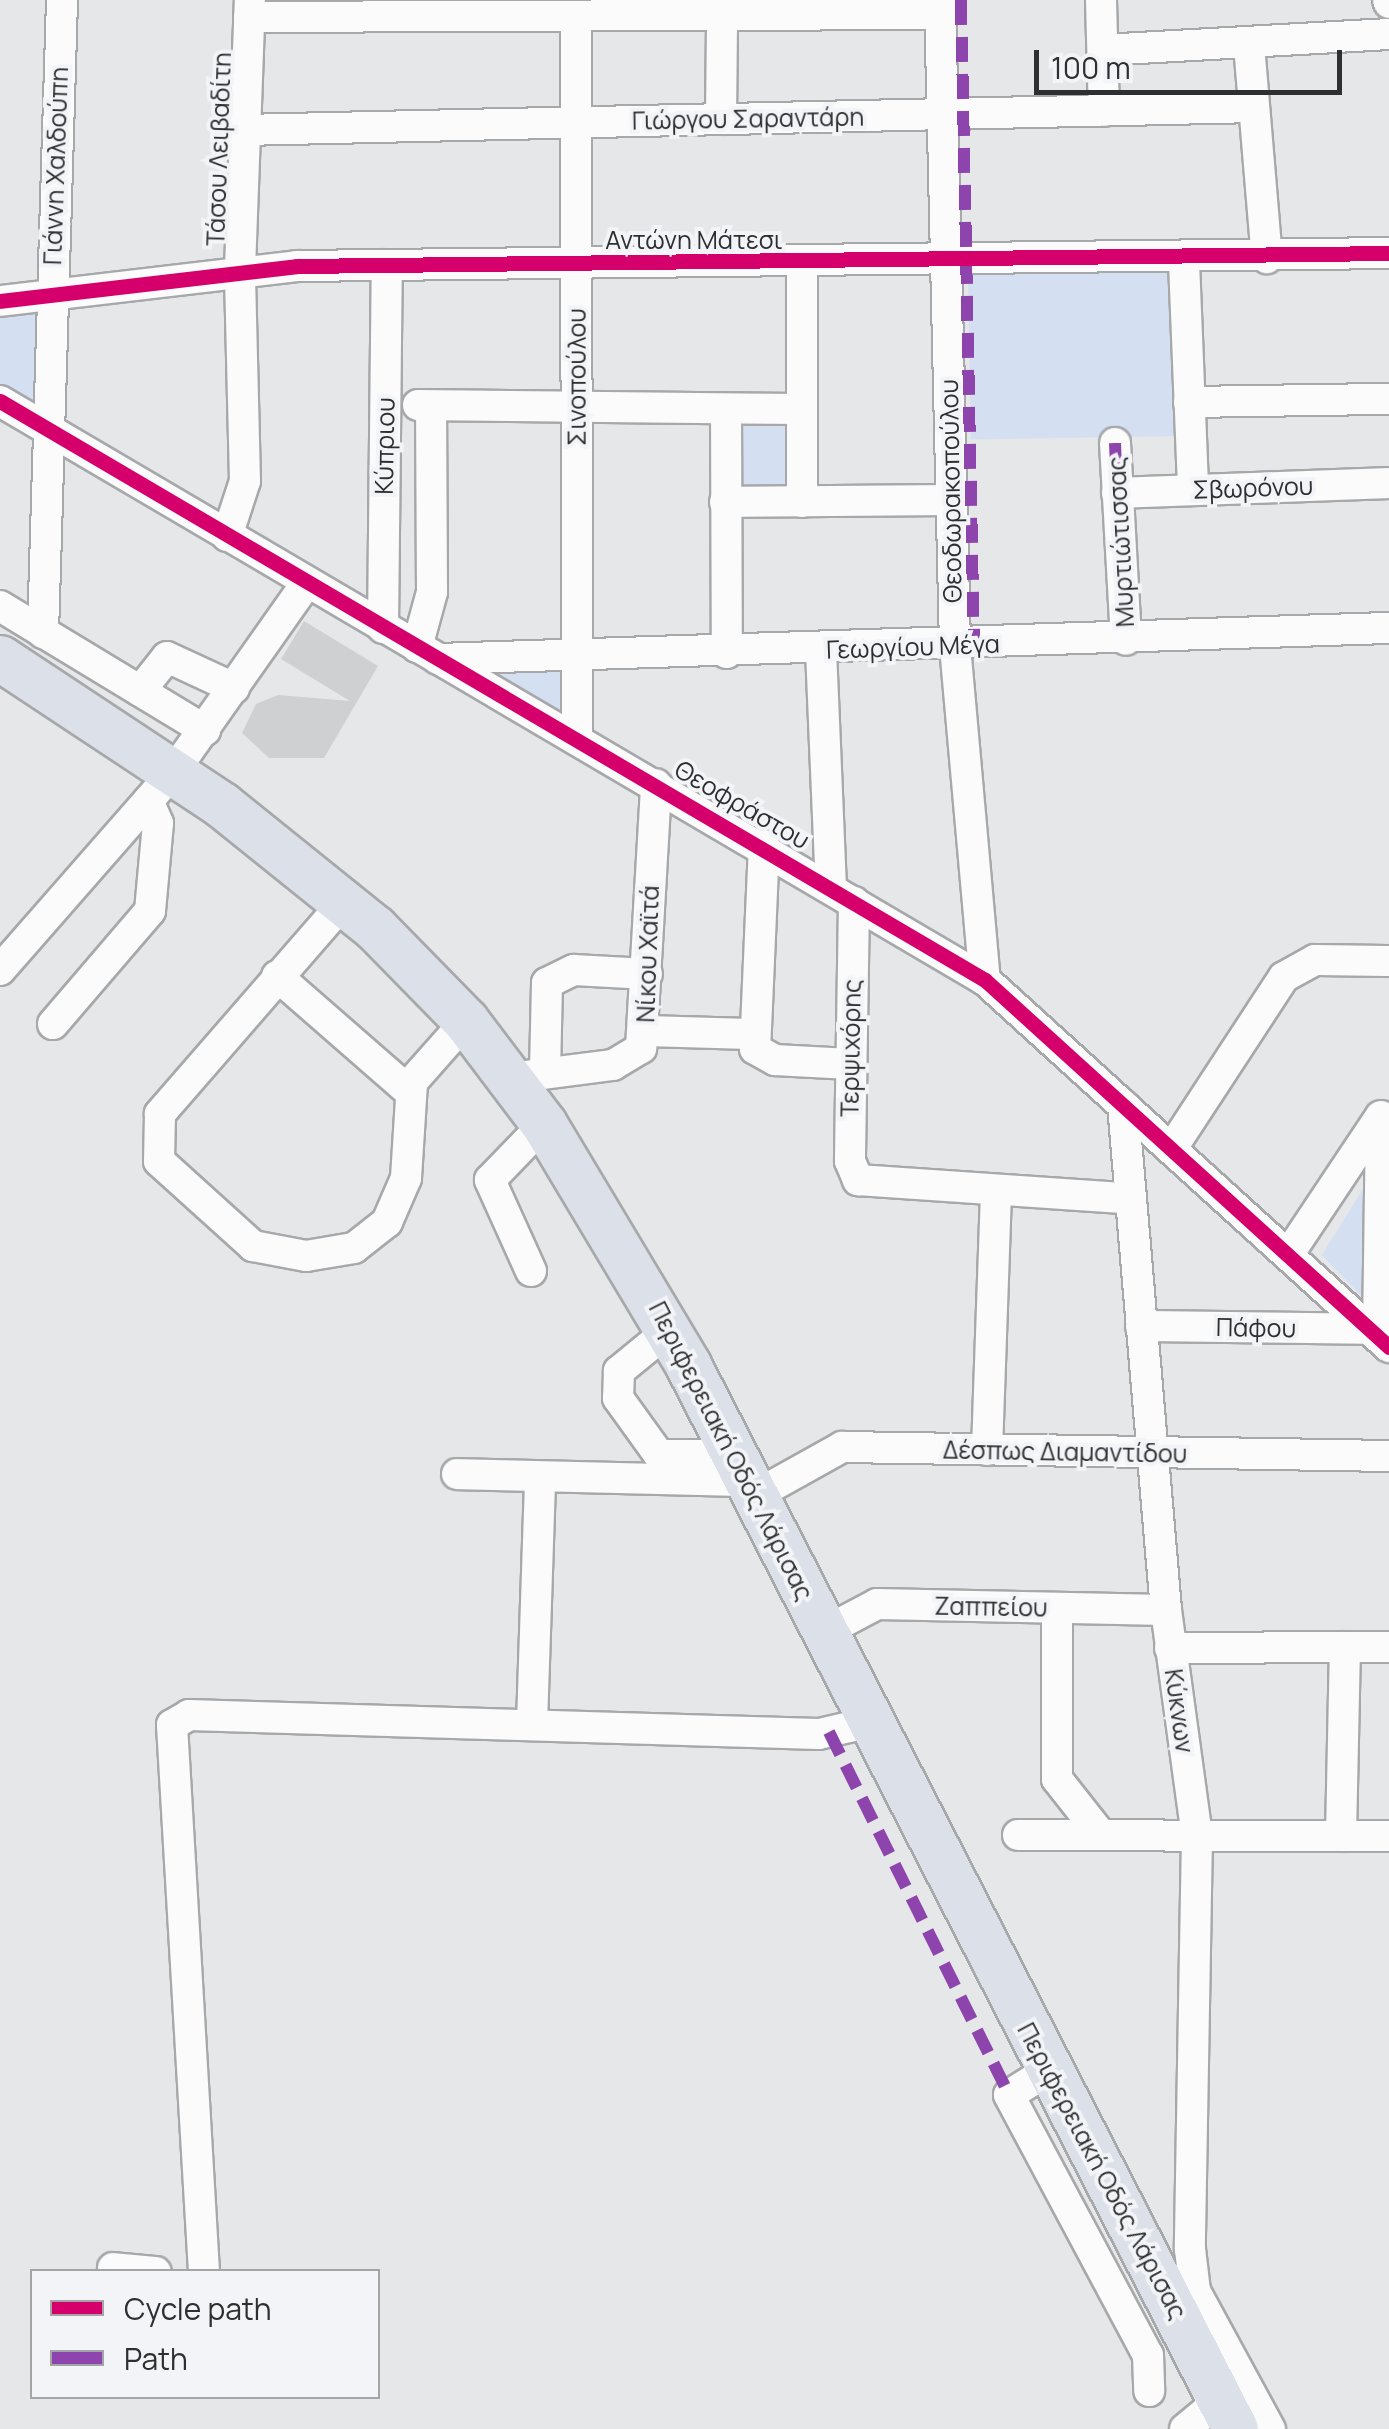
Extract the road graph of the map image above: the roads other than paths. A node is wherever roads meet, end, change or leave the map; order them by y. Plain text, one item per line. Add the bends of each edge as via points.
1 (62, 0) edge
2 (1101, 0) edge
3 (947, 5) edge
4 (806, 7) edge
5 (250, 9) edge
6 (722, 15) junction
7 (576, 16) junction
8 (1389, 34) edge
9 (1249, 45) junction
10 (1103, 50) junction
11 (1254, 108) junction
12 (1104, 111) junction
13 (952, 114) junction
14 (721, 120) junction
15 (576, 122) junction
16 (242, 130) junction
17 (1389, 253) edge
18 (1267, 258) junction
19 (1184, 262) junction
20 (576, 264) junction
21 (955, 264) junction
22 (387, 265) junction
23 (802, 265) junction
24 (240, 269) junction
25 (52, 294) junction
26 (0, 301) edge
27 (1389, 399) edge
28 (0, 402) edge
29 (1190, 402) junction
30 (577, 407) junction
31 (726, 409) junction
32 (800, 409) junction
33 (48, 430) junction
34 (1115, 444) dead end
35 (385, 475) junction
36 (431, 476) junction
37 (1389, 483) edge
38 (1193, 490) junction
39 (1117, 493) junction
40 (951, 500) junction
41 (725, 502) junction
42 (802, 502) junction
43 (228, 536) junction
44 (384, 546) junction
45 (432, 547) junction
46 (306, 584) junction
47 (0, 606) edge
48 (383, 628) junction
49 (1389, 628) edge
50 (43, 633) junction
51 (1126, 640) junction
52 (964, 646) junction
53 (820, 650) junction
54 (727, 652) junction
55 (427, 653) junction
56 (577, 655) junction
57 (0, 658) edge
58 (234, 688) junction
59 (140, 691) junction
60 (204, 730) junction
61 (577, 737) junction
62 (656, 784) junction
63 (160, 786) junction
64 (764, 844) junction
65 (842, 895) junction
66 (344, 902) junction
67 (1389, 961) edge
68 (0, 970) edge
69 (647, 974) junction
70 (276, 976) junction
71 (985, 980) junction
72 (466, 1021) junction
73 (53, 1024) dead end
74 (646, 1032) junction
75 (757, 1046) junction
76 (850, 1064) junction
77 (528, 1075) junction
78 (410, 1092) junction
79 (1123, 1105) junction
80 (1385, 1109) edge
81 (544, 1124) junction
82 (1172, 1148) junction
83 (1384, 1190) edge
84 (996, 1193) junction
85 (1125, 1198) junction
86 (1290, 1252) junction
87 (531, 1270) dead end
88 (1141, 1326) junction
89 (669, 1330) junction
90 (1379, 1337) edge
91 (987, 1450) junction
92 (1150, 1454) junction
93 (1389, 1456) edge
94 (457, 1474) dead end
95 (540, 1477) junction
96 (745, 1477) junction
97 (1057, 1608) junction
98 (1166, 1610) junction
99 (824, 1632) junction
100 (1344, 1647) junction
101 (1170, 1648) junction
102 (1389, 1648) edge
103 (871, 1722) junction
104 (532, 1723) junction
105 (1018, 1835) dead end
106 (1101, 1835) junction
107 (1197, 1835) junction
108 (1342, 1836) junction
109 (1389, 1836) edge
110 (1049, 2070) junction
111 (114, 2268) dead end
112 (124, 2269) edge
113 (204, 2269) edge
114 (1184, 2299) junction
115 (1149, 2391) dead end
116 (1228, 2415) edge
117 (1186, 2429) edge
118 (1270, 2429) edge

1 - 25 street, Γιάννη Χαλδούπη
2 - 10 street
3 - 4 street
3 - 13 street, Θεοδωρακοπούλου
4 - 6 street
5 - 7 street
5 - 16 street, Τάσου Λειβαδίτη
6 - 7 street
6 - 14 street
7 - 15 street, Σινοπούλου
8 - 9 street
9 - 10 street
9 - 11 street
10 - 12 street
11 - 12 street, Γιώργου Σαραντάρη
11 - 18 street
12 - 13 street, Γιώργου Σαραντάρη
13 - 14 street, Γιώργου Σαραντάρη
13 - 21 street, Θεοδωρακοπούλου
14 - 15 street, Γιώργου Σαραντάρη
15 - 16 street, Γιώργου Σαραντάρη
15 - 20 street, Σινοπούλου
16 - 24 street, Τάσου Λειβαδίτη
17 - 18 street, Αντώνη Μάτεσι
18 - 19 street, Αντώνη Μάτεσι
19 - 21 street, Αντώνη Μάτεσι
19 - 29 street
20 - 22 street, Αντώνη Μάτεσι
20 - 23 street, Αντώνη Μάτεσι
20 - 30 street, Σινοπούλου
21 - 23 street, Αντώνη Μάτεσι
21 - 40 street, Θεοδωρακοπούλου
21 - 52 street
22 - 24 street, Αντώνη Μάτεσι
22 - 35 street, Κύπριου
23 - 32 street
24 - 25 street, Αντώνη Μάτεσι
24 - 43 street, Τάσου Λειβαδίτη via 245,481
25 - 26 street, Αντώνη Μάτεσι
25 - 33 street, Γιάννη Χαλδούπη
27 - 29 street
28 - 33 street, Θεοφράστου
29 - 38 street
30 - 31 street
30 - 36 street via 424,406
30 - 56 street, Σινοπούλου
31 - 32 street
31 - 41 street
32 - 42 street
33 - 43 street, Θεοφράστου
33 - 50 street, Γιάννη Χαλδούπη
34 - 39 street, Μυρτιώτισσας
35 - 36 street
35 - 44 street, Κύπριου
36 - 45 street
37 - 38 street, Σβωρόνου
38 - 39 street, Σβωρόνου
39 - 51 street, Μυρτιώτισσας
40 - 42 street
40 - 52 street, Θεοδωρακοπούλου
41 - 42 street
41 - 54 street
43 - 46 street, Θεοφράστου
44 - 45 street
44 - 48 street, Κύπριου
45 - 55 street
46 - 48 street, Θεοφράστου
46 - 58 street
47 - 50 street
48 - 55 street, Θεοφράστου
49 - 51 street, Γεωργίου Μέγα
50 - 59 street
51 - 52 street, Γεωργίου Μέγα
52 - 53 street, Γεωργίου Μέγα
52 - 71 street, Θεοδωρακοπούλου
53 - 54 street, Γεωργίου Μέγα
53 - 65 street, Τερψιχόρης
54 - 56 street, Γεωργίου Μέγα
55 - 56 street, Γεωργίου Μέγα
55 - 61 street, Θεοφράστου
56 - 61 street, Σινοπούλου
57 - 63 highway, Περιφερειακή Οδός Λάρισας
58 - 59 street via 167,656
58 - 60 street
59 - 60 street
60 - 63 street
61 - 62 street, Θεοφράστου
62 - 64 street, Θεοφράστου
62 - 69 street, Νίκου Χαϊτά
63 - 66 highway, Περιφερειακή Οδός Λάρισας
63 - 68 street
63 - 73 street via 150,911
64 - 65 street, Θεοφράστου
64 - 75 street
65 - 71 street, Θεοφράστου
65 - 76 street, Τερψιχόρης
66 - 70 street
66 - 72 highway, Περιφερειακή Οδός Λάρισας
67 - 82 street via 1316,960 1284,977
69 - 74 street, Νίκου Χαϊτά
69 - 77 street via 574,970 547,984
70 - 78 street
70 - 78 street via 160,1114 153,1140 159,1161 253,1246 306,1256 354,1248 387,1222 406,1178
71 - 79 street, Θεοφράστου
72 - 77 highway, Περιφερειακή Οδός Λάρισας
72 - 78 street
74 - 75 street
74 - 77 street, Νίκου Χαϊτά via 631,1058
75 - 76 street
76 - 84 street, Τερψιχόρης via 850,1161 867,1186
77 - 81 highway, Περιφερειακή Οδός Λάρισας
79 - 82 street, Θεοφράστου
79 - 85 street, Κύκνων
80 - 83 street
80 - 86 street
81 - 87 street via 490,1180
81 - 89 highway, Περιφερειακή Οδός Λάρισας
82 - 86 street, Θεοφράστου
83 - 90 street
84 - 85 street
84 - 91 street
85 - 88 street, Κύκνων
86 - 90 street, Θεοφράστου
88 - 90 street, Πάφου
88 - 92 street, Κύκνων
89 - 96 highway, Περιφερειακή Οδός Λάρισας
89 - 96 street via 619,1371 618,1398 658,1455
91 - 92 street, Δέσπως Διαμαντίδου
91 - 96 street, Δέσπως Διαμαντίδου via 831,1449
92 - 93 street, Δέσπως Διαμαντίδου
92 - 98 street, Κύκνων
94 - 95 street
95 - 96 street
95 - 104 street
96 - 99 highway, Περιφερειακή Οδός Λάρισας
97 - 98 street, Ζαππείου
97 - 99 street, Ζαππείου via 877,1604
97 - 106 street via 1057,1779
98 - 101 street, Κύκνων
99 - 103 highway, Περιφερειακή Οδός Λάρισας
100 - 101 street
100 - 102 street
100 - 108 street
101 - 107 street, Κύκνων
103 - 104 street via 819,1734
103 - 110 highway, Περιφερειακή Οδός Λάρισας
104 - 113 street via 189,1715 172,1725
105 - 106 street
106 - 107 street
107 - 108 street
107 - 114 street, Κύκνων
108 - 109 street
110 - 114 highway, Περιφερειακή Οδός Λάρισας
110 - 115 street via 1009,2095 1148,2355
111 - 112 street
114 - 116 highway, Περιφερειακή Οδός Λάρισας
114 - 118 street
116 - 117 street

